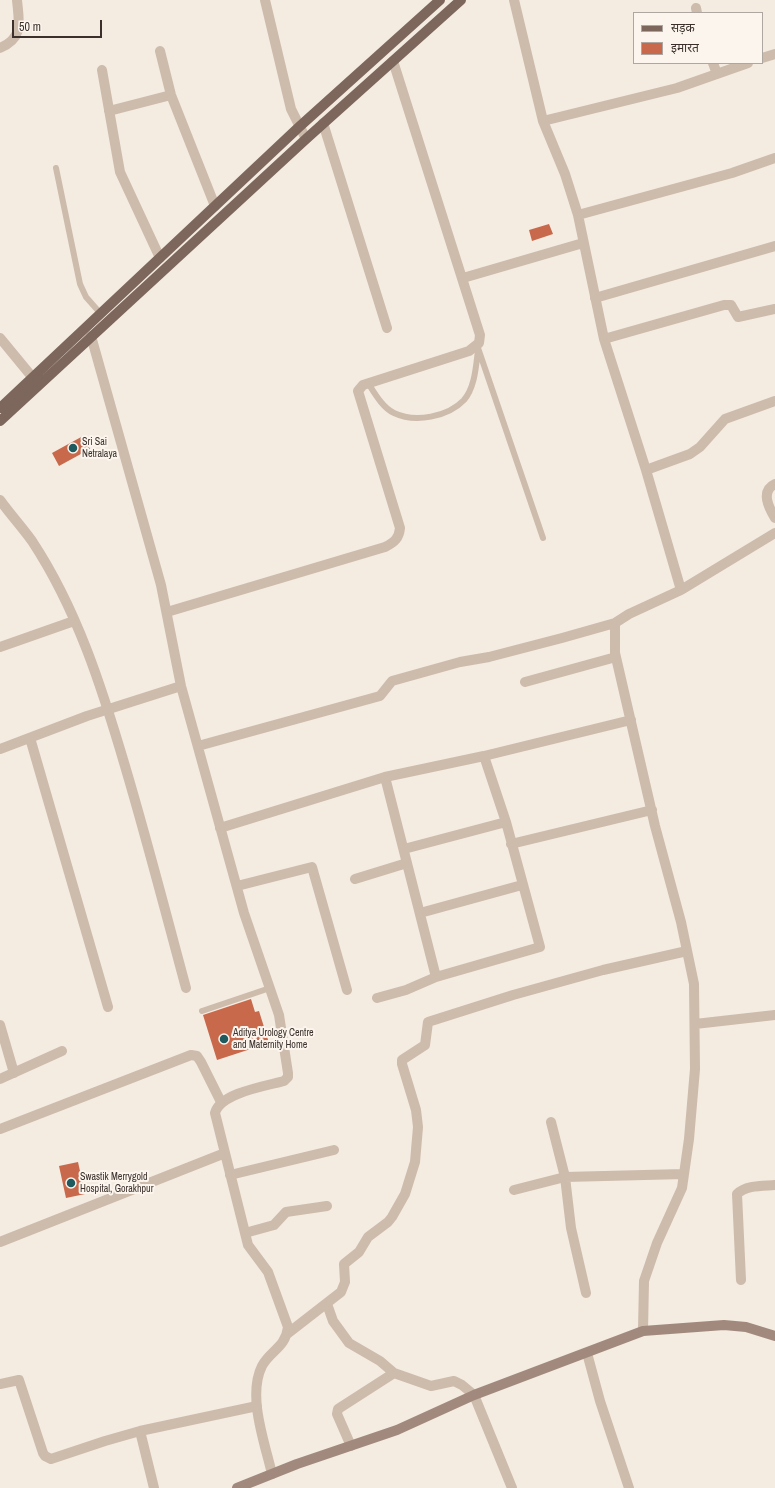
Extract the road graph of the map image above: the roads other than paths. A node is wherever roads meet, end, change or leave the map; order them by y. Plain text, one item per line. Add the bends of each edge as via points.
1 (17, 0) edge
2 (265, 0) edge
3 (440, 0) edge
4 (461, 0) edge
5 (514, 0) edge
6 (0, 48) edge
7 (160, 51) dead end
8 (775, 54) edge
9 (763, 58) edge
10 (393, 61) junction
11 (713, 64) edge
12 (745, 64) edge
13 (102, 70) dead end
14 (717, 74) junction
15 (172, 95) junction
16 (109, 111) junction
17 (543, 121) junction
18 (323, 123) junction
19 (299, 127) junction
20 (306, 139) junction
21 (775, 158) edge
22 (56, 168) dead end
23 (215, 206) junction
24 (578, 215) junction
25 (583, 243) junction
26 (775, 246) edge
27 (160, 258) junction
28 (463, 278) junction
29 (595, 298) junction
30 (775, 309) edge
31 (101, 314) junction
32 (387, 328) dead end
33 (91, 336) junction
34 (0, 338) edge
35 (604, 339) junction
36 (479, 346) junction
37 (33, 378) junction
38 (368, 383) junction
39 (775, 400) edge
40 (0, 408) edge
41 (0, 421) edge
42 (646, 470) junction
43 (775, 484) edge
44 (0, 500) edge
45 (775, 518) edge
46 (775, 533) edge
47 (543, 538) dead end
48 (681, 590) junction
49 (167, 612) junction
50 (74, 621) junction
51 (615, 623) junction
52 (0, 647) edge
53 (616, 657) junction
54 (525, 682) dead end
55 (182, 686) junction
56 (109, 709) junction
57 (631, 720) junction
58 (30, 738) junction
59 (198, 746) junction
60 (0, 749) edge
61 (484, 756) junction
62 (385, 777) junction
63 (652, 810) junction
64 (506, 822) junction
65 (220, 828) junction
66 (511, 844) junction
67 (404, 849) junction
68 (407, 863) junction
69 (355, 878) dead end
70 (522, 885) junction
71 (237, 886) junction
72 (420, 912) junction
73 (687, 951) junction
74 (436, 977) junction
75 (186, 988) dead end
76 (270, 988) junction
77 (347, 990) dead end
78 (377, 998) dead end
79 (108, 1007) dead end
80 (202, 1011) dead end
81 (775, 1015) edge
82 (695, 1024) junction
83 (0, 1025) edge
84 (62, 1051) dead end
85 (14, 1073) junction
86 (0, 1079) edge
87 (221, 1102) junction
88 (551, 1122) dead end
89 (0, 1129) edge
90 (334, 1150) dead end
91 (225, 1153) junction
92 (684, 1174) junction
93 (230, 1175) junction
94 (565, 1178) junction
95 (775, 1185) edge
96 (514, 1190) dead end
97 (327, 1206) dead end
98 (245, 1233) junction
99 (0, 1242) edge
100 (741, 1280) dead end
101 (586, 1293) dead end
102 (327, 1304) junction
103 (643, 1331) junction
104 (287, 1334) junction
105 (775, 1336) edge
106 (587, 1353) junction
107 (394, 1373) junction
108 (0, 1384) edge
109 (474, 1395) junction
110 (257, 1406) junction
111 (140, 1431) junction
112 (351, 1446) junction
113 (272, 1474) junction
114 (154, 1488) edge
115 (237, 1488) edge
116 (512, 1488) edge
117 (629, 1488) edge

1 - 6 street via 17,37
2 - 19 street via 291,109
3 - 19 main road
4 - 10 main road
5 - 17 street
7 - 15 street
8 - 9 street
10 - 18 main road
10 - 28 street
11 - 14 street
12 - 14 street
13 - 16 street
14 - 17 street via 677,88
15 - 16 street
15 - 23 street
16 - 27 street via 120,172
17 - 24 street via 565,174
18 - 20 main road
18 - 32 street
19 - 20 street
19 - 23 main road
20 - 33 main road
21 - 24 street via 732,173
22 - 31 lane via 80,284 86,297
23 - 27 main road
24 - 25 street
25 - 28 street
25 - 29 street
26 - 29 street
27 - 31 main road
28 - 36 street via 480,335
29 - 35 street
30 - 35 street via 738,317 731,305 724,305
31 - 37 main road
33 - 41 main road
33 - 49 street
34 - 37 street
35 - 42 street
36 - 38 street
36 - 38 lane via 473,384 464,400 447,411 430,417 410,418 393,413
36 - 47 lane
37 - 40 main road
38 - 49 street via 358,391 400,528 400,536 393,543 378,550
39 - 42 street via 725,419 700,447 690,454
42 - 48 street
43 - 45 street via 767,493 767,501
44 - 50 street via 32,541 60,590
46 - 48 street
48 - 51 street
49 - 55 street
50 - 52 street
50 - 56 street
51 - 53 street
51 - 59 street via 392,681 380,696
53 - 54 street
53 - 57 street
55 - 56 street
55 - 59 street
56 - 58 street
56 - 75 street
57 - 61 street
57 - 63 street
58 - 60 street
58 - 79 street
59 - 65 street
61 - 62 street
61 - 64 street
62 - 65 street
62 - 67 street
63 - 66 street
63 - 73 street
64 - 66 street
64 - 67 street
65 - 71 street
66 - 70 street
67 - 68 street
68 - 69 street
68 - 72 street
70 - 72 street
70 - 74 street via 540,947
71 - 76 street
71 - 77 street via 312,867
72 - 74 street
73 - 82 street via 694,984
73 - 102 street via 603,970 428,1022 425,1045 402,1060 416,1110 418,1127 416,1162 405,1194 388,1222 373,1232 359,1252 344,1264 344,1288
74 - 78 street via 406,990
76 - 80 lane
76 - 87 street via 278,1015 288,1078
81 - 82 street
82 - 92 street via 695,1069
83 - 85 street
84 - 85 street
85 - 86 street
87 - 89 street via 201,1062 197,1056 191,1055
87 - 91 street via 215,1113
88 - 94 street
90 - 93 street
91 - 93 street
91 - 99 street
92 - 94 street
92 - 103 street via 682,1188 657,1243 644,1281
93 - 98 street
94 - 96 street
94 - 101 street via 571,1228
95 - 100 street via 747,1188 737,1194
97 - 98 street via 286,1212 274,1225
98 - 104 street via 248,1245 268,1272 286,1316
102 - 104 street
102 - 107 street via 333,1321 349,1343 380,1361
103 - 105 street via 724,1325 746,1327
103 - 106 street
104 - 110 street via 279,1348 262,1365 255,1394
106 - 109 street
106 - 117 street
107 - 109 street via 431,1386 454,1381
107 - 112 street via 338,1409 337,1414
108 - 111 street via 19,1380 43,1453 48,1458
109 - 112 street via 397,1430
109 - 116 street
110 - 111 street
110 - 113 street
111 - 114 street
112 - 113 street
113 - 115 street

